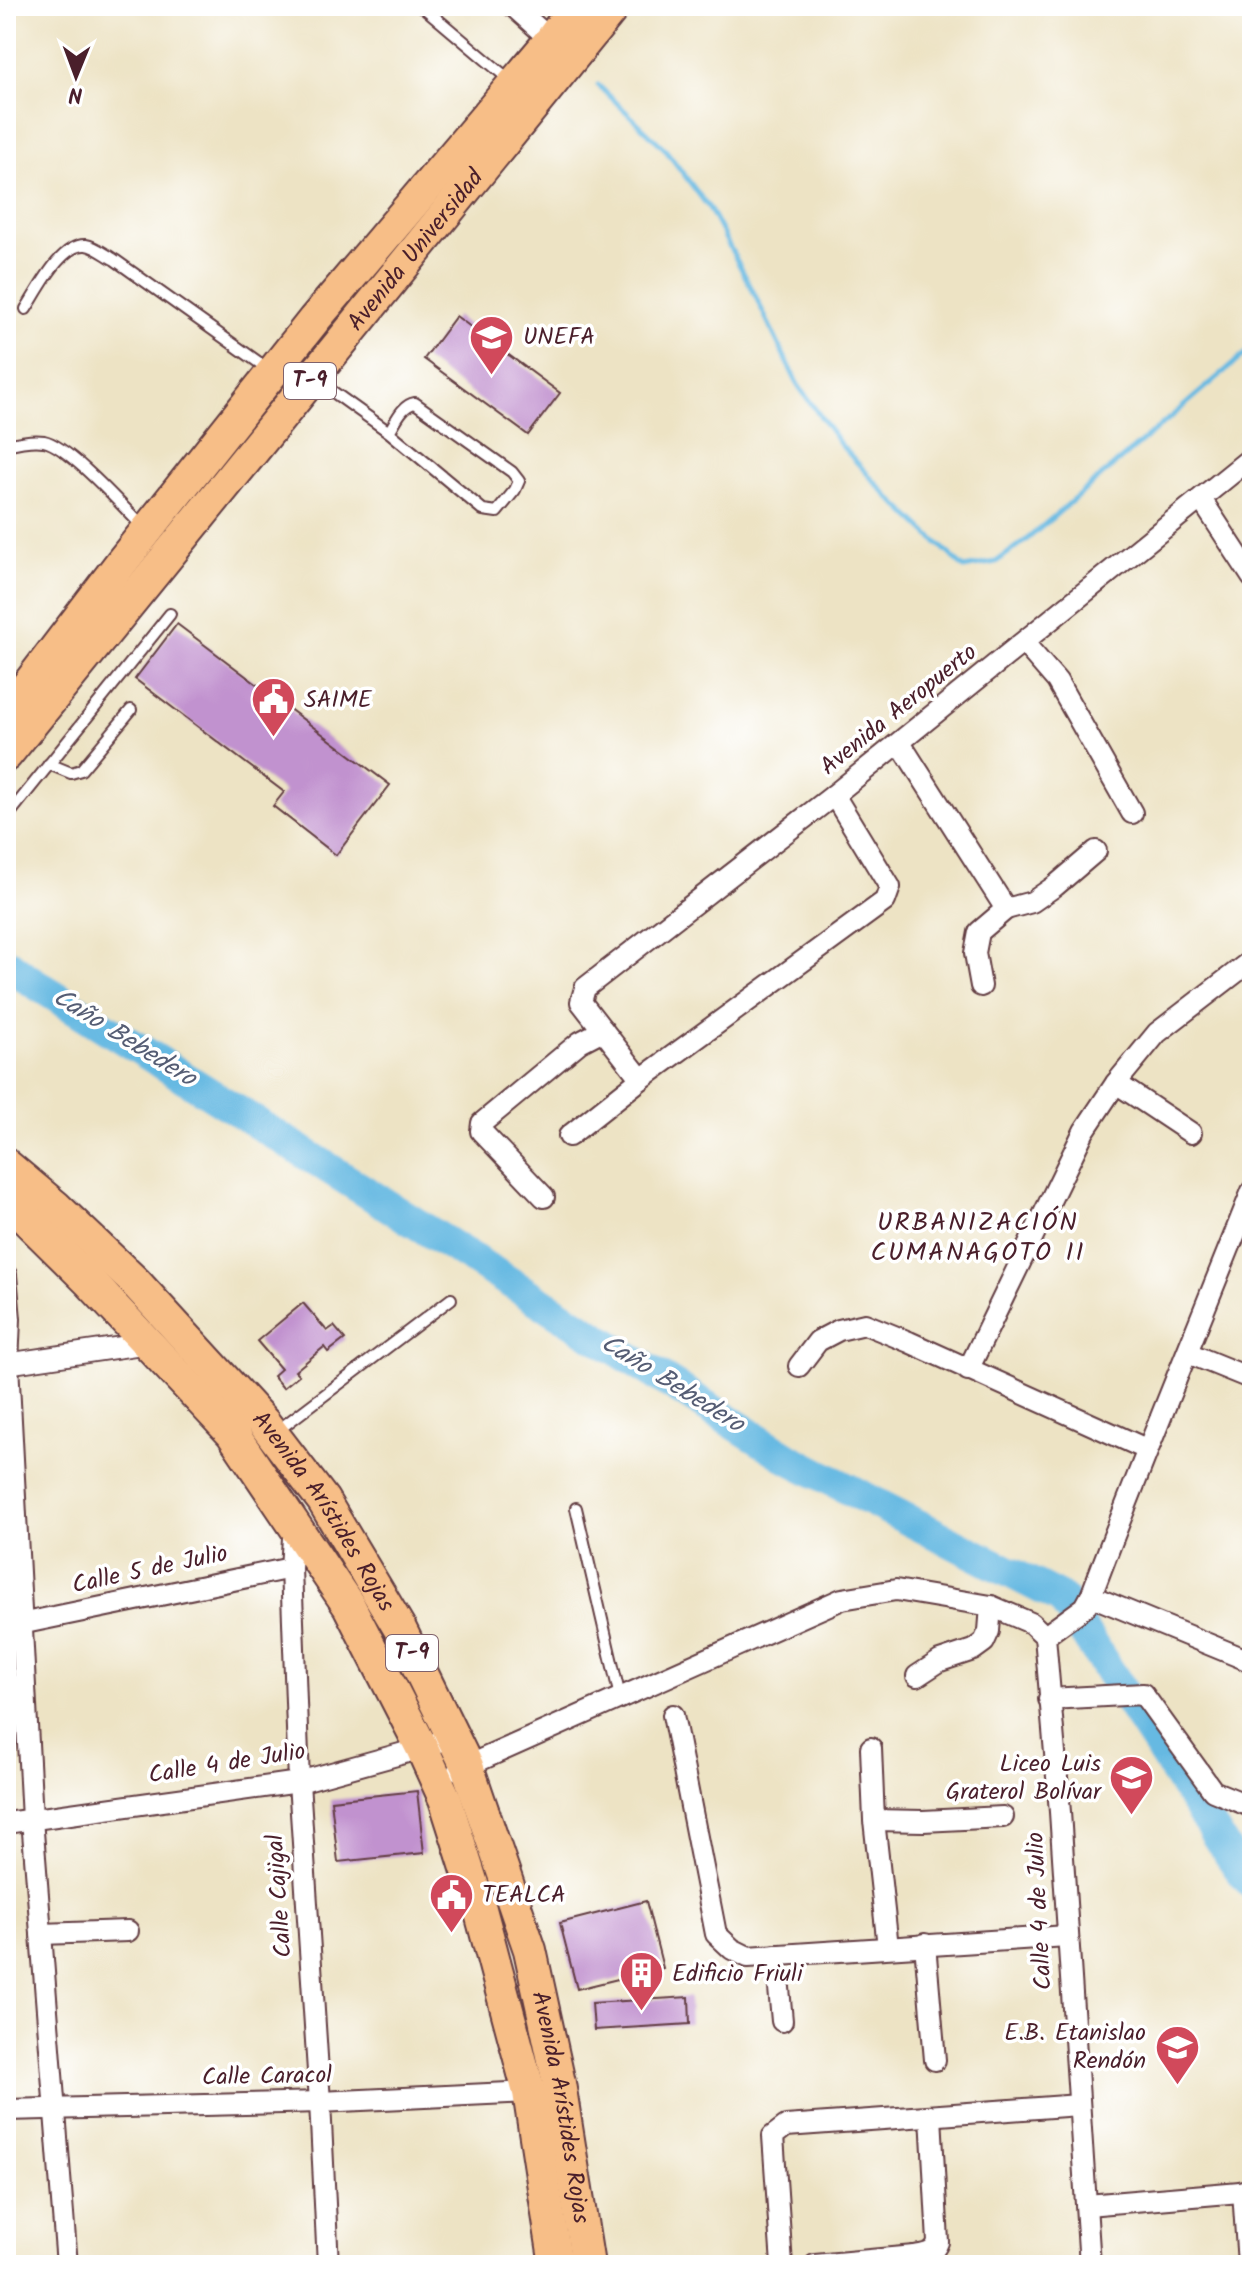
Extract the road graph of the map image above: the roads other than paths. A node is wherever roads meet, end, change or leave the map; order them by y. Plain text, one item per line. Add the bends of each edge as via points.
1 (422, 6) edge
2 (513, 6) edge
3 (576, 6) edge
4 (614, 6) edge
5 (551, 40) junction
6 (513, 84) junction
7 (26, 309) dead end
8 (273, 372) junction
9 (313, 378) junction
10 (389, 432) junction
11 (6, 445) edge
12 (1252, 457) edge
13 (1201, 499) junction
14 (146, 530) junction
15 (1252, 577) edge
16 (170, 614) dead end
17 (1024, 643) junction
18 (131, 710) dead end
19 (6, 714) edge
20 (900, 743) junction
21 (6, 755) edge
22 (49, 764) junction
23 (834, 795) junction
24 (1132, 813) dead end
25 (6, 818) edge
26 (1096, 851) dead end
27 (1006, 909) junction
28 (1252, 960) edge
29 (981, 986) dead end
30 (603, 1030) junction
31 (641, 1079) junction
32 (1116, 1083) junction
33 (1191, 1133) dead end
34 (569, 1136) dead end
35 (6, 1165) edge
36 (1252, 1191) edge
37 (544, 1197) dead end
38 (6, 1199) edge
39 (6, 1216) edge
40 (6, 1275) edge
41 (89, 1281) junction
42 (451, 1299) dead end
43 (149, 1343) junction
44 (1188, 1353) junction
45 (7, 1364) edge
46 (799, 1366) dead end
47 (968, 1370) junction
48 (1252, 1379) edge
49 (273, 1434) junction
50 (1146, 1449) junction
51 (576, 1508) dead end
52 (294, 1523) junction
53 (291, 1568) junction
54 (1088, 1601) junction
55 (991, 1606) junction
56 (20, 1624) junction
57 (1045, 1636) junction
58 (1252, 1662) edge
59 (917, 1676) dead end
60 (620, 1697) junction
61 (1049, 1699) junction
62 (673, 1715) dead end
63 (452, 1737) junction
64 (422, 1748) junction
65 (871, 1748) dead end
66 (467, 1766) junction
67 (436, 1780) junction
68 (299, 1782) junction
69 (1252, 1807) edge
70 (1003, 1817) dead end
71 (32, 1819) junction
72 (874, 1820) junction
73 (6, 1823) edge
74 (128, 1931) dead end
75 (41, 1934) junction
76 (1067, 1936) junction
77 (925, 1944) junction
78 (888, 1947) junction
79 (776, 1955) junction
80 (782, 2021) dead end
81 (935, 2060) dead end
82 (529, 2092) junction
83 (320, 2102) junction
84 (1079, 2105) junction
85 (55, 2108) junction
86 (6, 2110) edge
87 (931, 2116) junction
88 (1248, 2191) edge
89 (1087, 2205) junction
90 (914, 2260) edge
91 (67, 2265) edge
92 (328, 2265) edge
93 (556, 2265) edge
94 (588, 2265) edge
95 (782, 2265) edge
96 (815, 2265) edge
97 (1090, 2265) edge
98 (1248, 2265) edge

1 - 6 lane
2 - 5 street
3 - 5 main road, Avenida Universidad / T-9
4 - 9 main road, Avenida Universidad / T-9
5 - 6 main road, Avenida Universidad / T-9
6 - 8 main road, Avenida Universidad / T-9
7 - 8 lane via 59,259 75,246 89,245
8 - 14 main road, Avenida Universidad / T-9
9 - 10 lane
9 - 21 main road, Avenida Universidad / T-9
10 - 10 lane via 403,409 415,403 519,481 497,512 483,510
11 - 14 lane via 46,441 79,463
12 - 13 street, Avenida Aeropuerto
13 - 15 street
13 - 17 street, Avenida Aeropuerto
14 - 19 main road, Avenida Universidad / T-9
16 - 22 lane
17 - 20 street, Avenida Aeropuerto
17 - 24 street via 1057,681
18 - 22 lane via 81,770 71,773
20 - 23 street, Avenida Aeropuerto
20 - 27 street
22 - 25 lane
23 - 30 street, Avenida Aeropuerto via 585,988 581,1002
23 - 31 street via 890,887 885,901
26 - 27 street via 1032,902
27 - 29 street via 979,932 975,953
28 - 32 street via 1157,1033
30 - 31 street
30 - 37 street via 580,1042 482,1123 481,1131 493,1146
31 - 34 street
32 - 33 street
32 - 47 street via 1084,1131
35 - 49 main road, Avenida Arístides Rojas / T-9 via 135,1282
36 - 44 street
38 - 41 main road, T-9
39 - 41 main road, T-9
40 - 45 street
41 - 43 main road, Avenida Arístides Rojas / T-9
42 - 49 lane
43 - 45 street
43 - 52 main road, Avenida Arístides Rojas / T-9 via 232,1433
44 - 48 street
44 - 50 street
45 - 56 street
46 - 47 street via 818,1341 865,1324
47 - 50 street
49 - 63 main road, Avenida Arístides Rojas / T-9 via 323,1500 400,1629
50 - 54 street
51 - 60 lane
52 - 53 street, Calle Cajigal
52 - 64 main road, Avenida Arístides Rojas / T-9 via 349,1606
53 - 56 street, Calle 5 de Julio
53 - 68 street, Calle Cajigal
54 - 57 street
54 - 58 street
55 - 57 street via 1031,1623
55 - 59 street via 984,1642
55 - 60 street via 896,1590 842,1599
56 - 71 street
57 - 61 street, Calle 4 de Julio
60 - 66 street
61 - 69 street via 1143,1694 1213,1791
61 - 76 street, Calle 4 de Julio
62 - 79 street via 716,1934 748,1957
63 - 64 street, Calle 4 de Julio
63 - 66 main road, Avenida Arístides Rojas / T-9
64 - 67 main road, Avenida Arístides Rojas / T-9
64 - 68 street, Calle 4 de Julio
65 - 72 street
66 - 67 street
66 - 94 main road, Avenida Arístides Rojas / T-9 via 530,1950 559,2083
67 - 82 main road, Avenida Arístides Rojas / T-9 via 480,1909
68 - 71 street, Calle 4 de Julio
68 - 83 street, Calle Cajigal
70 - 72 street
71 - 73 street, Calle 4 de Julio
71 - 75 street
72 - 78 street
74 - 75 street
75 - 85 street
76 - 77 street
76 - 84 street, Calle 4 de Julio
77 - 78 street
77 - 81 street
78 - 79 street
79 - 80 street
82 - 83 street, Calle Caracol
82 - 93 main road, Avenida Arístides Rojas / T-9
83 - 85 street, Calle Caracol
83 - 92 street, Calle Cajigal
84 - 87 street
84 - 89 street, Calle 4 de Julio
85 - 86 street, Calle Caracol
85 - 91 street
87 - 90 street via 938,2242
87 - 95 street via 786,2126 773,2136
88 - 89 street
88 - 98 street
89 - 97 street, Calle 4 de Julio
90 - 96 street

